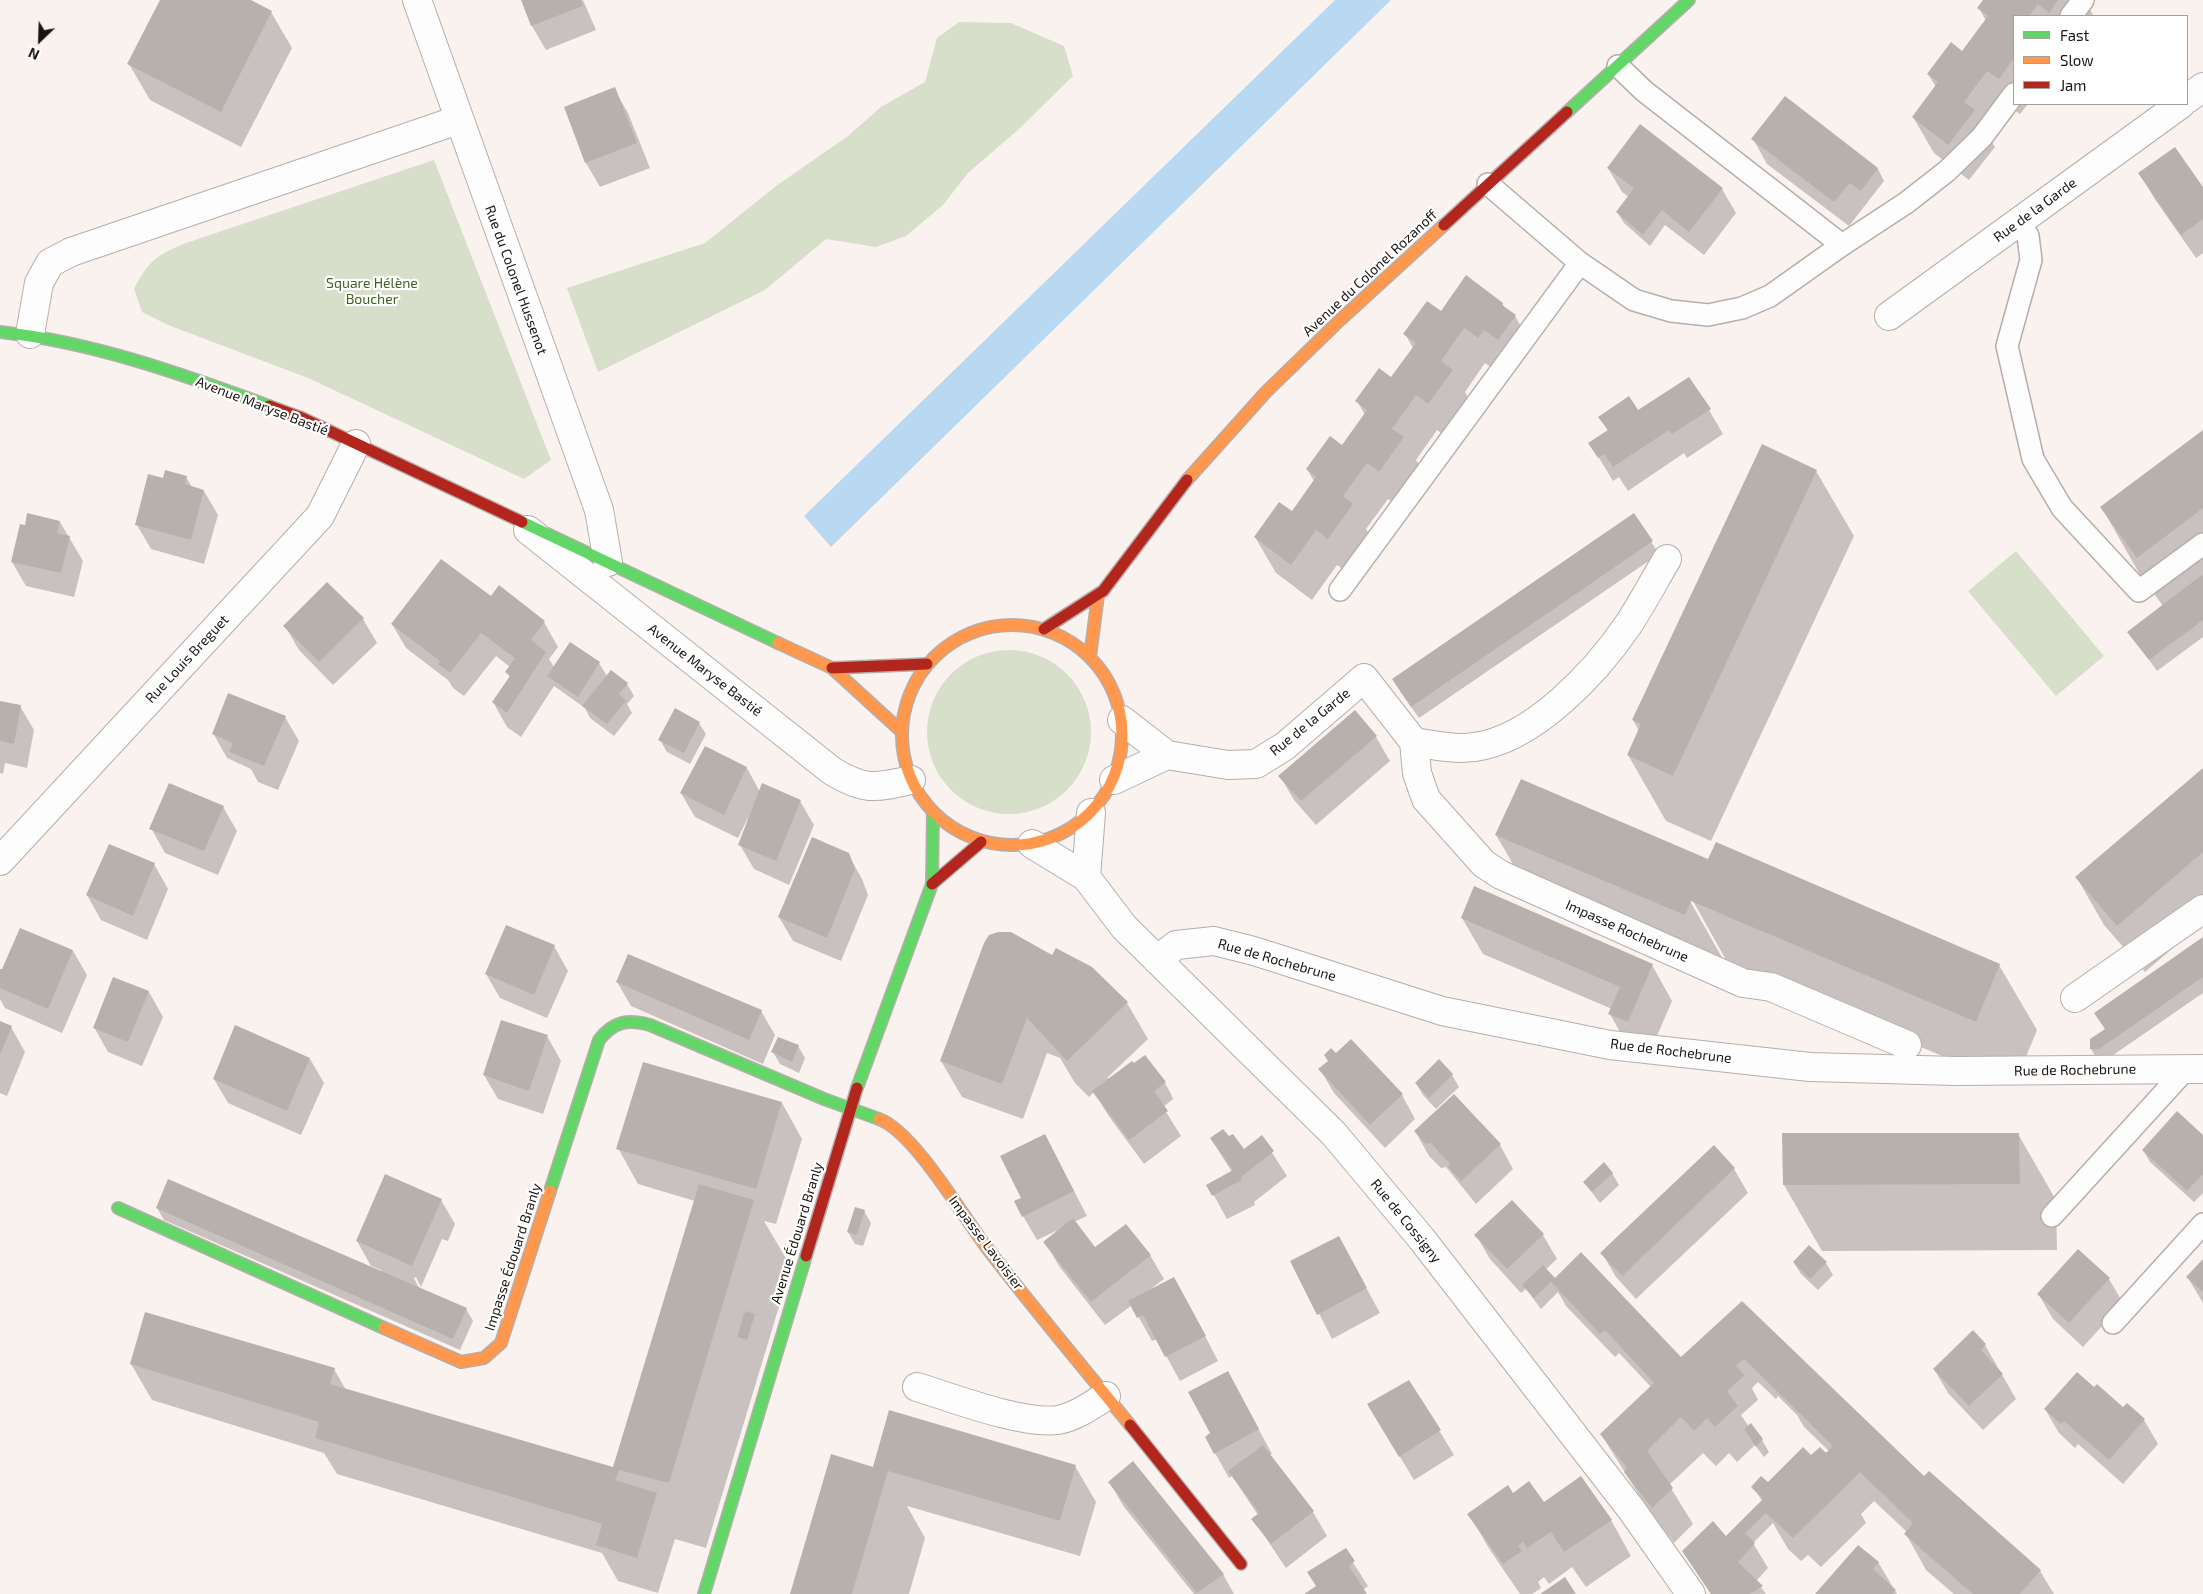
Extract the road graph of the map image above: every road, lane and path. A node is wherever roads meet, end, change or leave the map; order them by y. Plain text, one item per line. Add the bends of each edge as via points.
1 (417, 0) edge
2 (1689, 0) edge
3 (2083, 0) edge
4 (2072, 15) edge
5 (1618, 66) junction
6 (2203, 88) edge
7 (2013, 95) edge
8 (2188, 98) edge
9 (2180, 105) edge
10 (458, 120) junction
11 (1488, 184) junction
12 (2019, 222) junction
13 (1842, 245) junction
14 (1580, 263) junction
15 (1888, 316) dead end
16 (0, 332) edge
17 (30, 334) junction
18 (356, 444) junction
19 (512, 518) junction
20 (2203, 544) edge
21 (1667, 560) dead end
22 (608, 562) junction
23 (1340, 590) dead end
24 (1098, 595) junction
25 (1044, 629) junction
26 (1090, 657) junction
27 (927, 664) junction
28 (832, 668) junction
29 (1122, 720) junction
30 (901, 731) junction
31 (1414, 742) junction
32 (1167, 755) junction
33 (911, 780) junction
34 (1114, 780) junction
35 (933, 812) junction
36 (1091, 813) junction
37 (981, 842) junction
38 (1032, 844) junction
39 (0, 861) edge
40 (1086, 877) junction
41 (932, 884) junction
42 (2203, 909) edge
43 (1157, 960) junction
44 (2075, 998) dead end
45 (1908, 1045) dead end
46 (2194, 1069) edge
47 (851, 1108) junction
48 (118, 1208) dead end
49 (2052, 1216) dead end
50 (2203, 1224) edge
51 (2113, 1323) dead end
52 (917, 1387) dead end
53 (1106, 1396) junction
54 (1241, 1564) dead end
55 (704, 1594) edge
56 (1691, 1594) edge

1 - 10 street, Rue du Colonel Hussenot
2 - 5 street, Avenue du Colonel Rozanoff
3 - 4 lane
5 - 11 street, Avenue du Colonel Rozanoff
5 - 13 lane via 1644,91
6 - 8 street
7 - 13 lane via 1982,136 1947,171 1906,203
9 - 12 street, Rue de la Garde
10 - 17 street via 70,252 50,263 39,283
10 - 22 street, Rue du Colonel Hussenot via 600,510
11 - 14 lane
11 - 24 street, Avenue du Colonel Rozanoff via 1266,392 1192,474
12 - 15 street, Rue de la Garde
12 - 20 lane via 2028,236 2032,260 2007,346 2033,459 2062,508 2139,591
13 - 14 lane via 1770,296 1742,308 1708,315 1671,311 1634,300
14 - 23 lane
16 - 17 street, Avenue Maryse Bastié
17 - 18 street, Avenue Maryse Bastié via 127,358 232,392 302,418
18 - 19 street, Avenue Maryse Bastié
18 - 39 street, Rue Louis Breguet via 320,516
19 - 22 street, Avenue Maryse Bastié
19 - 33 street, Avenue Maryse Bastié via 832,771 851,782 870,787
21 - 31 street via 1627,626 1589,673 1547,714 1520,732 1496,743 1473,748
22 - 28 street, Avenue Maryse Bastié
24 - 25 street, Avenue du Colonel Rozanoff
24 - 26 street
25 - 26 street via 1077,645
25 - 27 street via 1011,625 980,630 950,643
26 - 29 street via 1111,686
27 - 28 street, Avenue Maryse Bastié
27 - 30 street via 913,684
28 - 30 street, Avenue Maryse Bastié
29 - 32 street, Rue de la Garde
29 - 34 street via 1123,741
30 - 33 street via 903,756
31 - 32 street, Rue de la Garde via 1364,678 1285,746 1256,764 1228,766
31 - 45 street, Impasse Rochebrune via 1417,773 1426,799 1484,864 1501,875 1743,983 1771,987
32 - 34 street
33 - 35 street via 920,798
34 - 36 street
35 - 37 street via 947,825
35 - 41 street, Avenue Édouard Branly
36 - 38 street via 1064,834
36 - 40 street
37 - 38 street via 1006,846
37 - 41 street, Avenue Édouard Branly
38 - 40 street, Rue de Cossigny
40 - 43 street, Rue de Cossigny via 1124,927
41 - 47 street, Avenue Édouard Branly
42 - 44 street
43 - 46 street, Rue de Rochebrune via 1176,945 1214,941 1442,1011 1610,1045 1801,1066 1956,1071
43 - 56 street, Rue de Cossigny via 1334,1134 1421,1238 1631,1509
46 - 49 lane
47 - 48 street, Impasse Édouard Branly via 650,1025 620,1021 607,1029 599,1040 501,1343 492,1355 478,1361 461,1362
47 - 53 street, Impasse Lavoisier via 887,1122 916,1149 987,1248
47 - 55 street, Avenue Édouard Branly
50 - 51 lane
52 - 53 street via 1030,1420 1059,1420
53 - 54 street, Impasse Lavoisier

